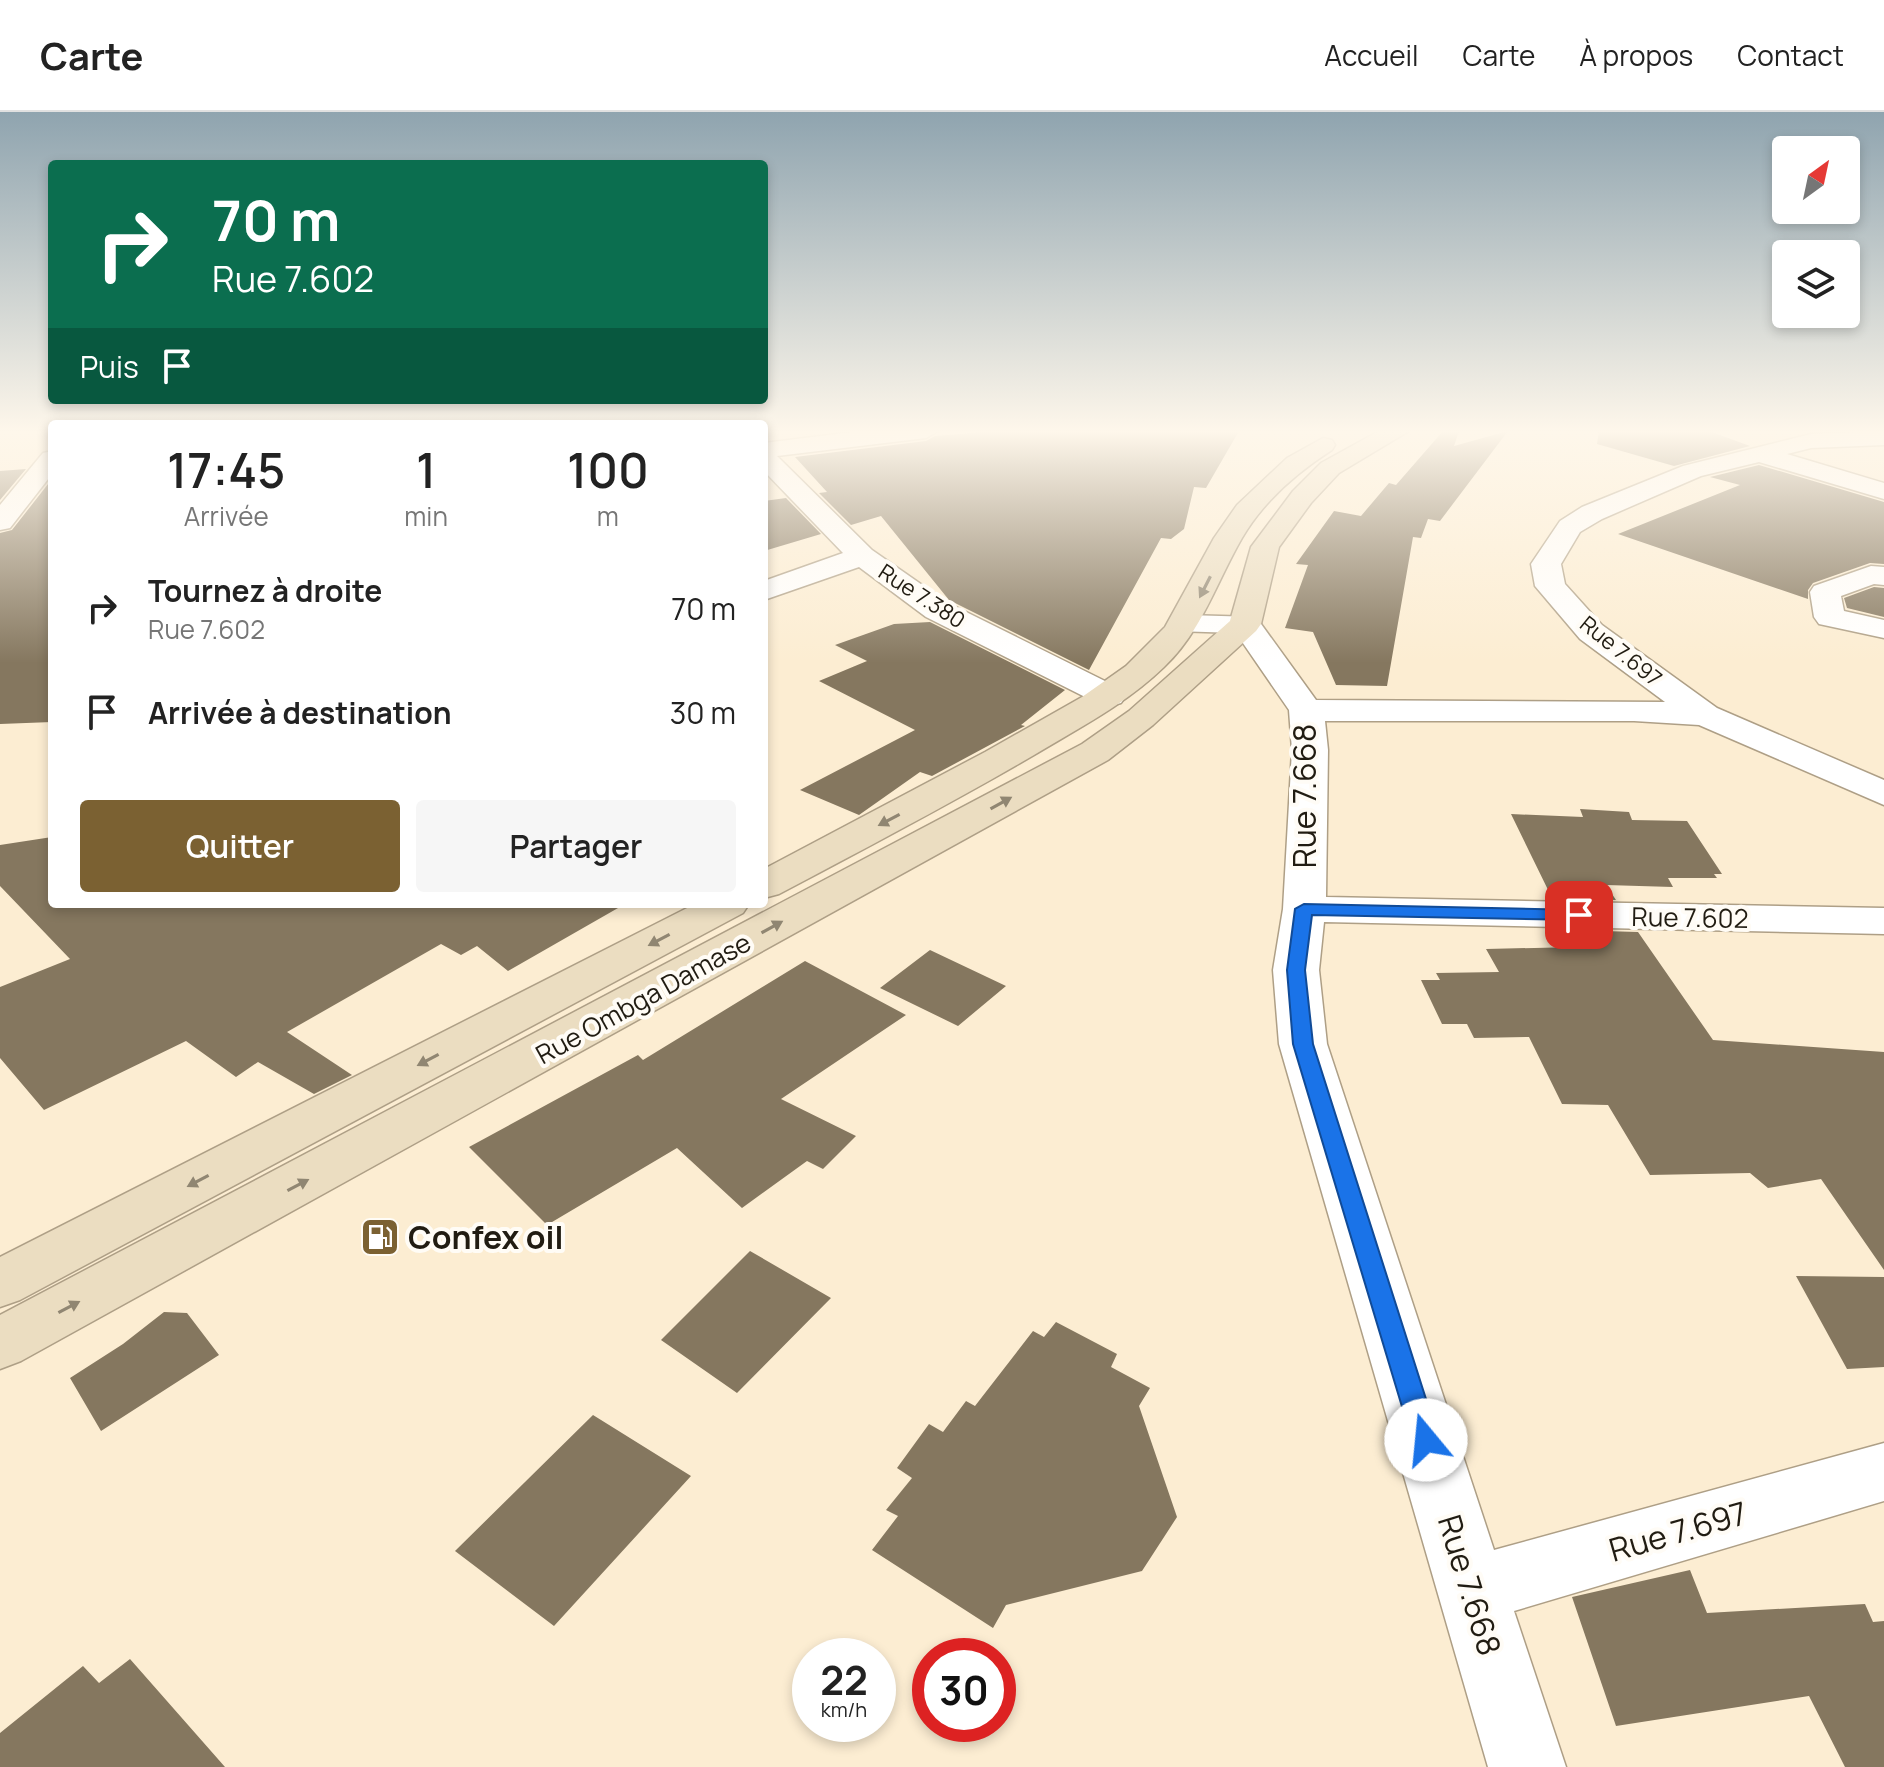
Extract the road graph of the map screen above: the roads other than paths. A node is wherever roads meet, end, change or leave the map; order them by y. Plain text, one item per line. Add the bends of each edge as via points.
1 (815, 508) edge
2 (1252, 508) edge
3 (1294, 508) edge
4 (1603, 508) edge
5 (862, 556) junction
6 (1884, 576) edge
7 (768, 590) edge
8 (1186, 624) junction
9 (1245, 624) junction
10 (1884, 629) edge
11 (1109, 696) junction
12 (1306, 710) junction
13 (1705, 715) junction
14 (1884, 794) edge
15 (768, 883) edge
16 (720, 908) edge
17 (1304, 909) junction
18 (1884, 921) edge
19 (0, 1284) edge
20 (0, 1344) edge
21 (1884, 1472) edge
22 (1472, 1590) junction
23 (1527, 1767) edge

1 - 5 street, Rue 7.380
2 -> 8 main road via 1228,537
3 - 9 main road via 1265,547
4 - 13 street, Rue 7.697 via 1570,527 1546,564 1550,586 1591,632
5 - 7 street
5 - 11 street, Rue 7.380 via 937,610
6 - 10 street via 1871,575 1825,592 1830,617
8 - 9 street
8 - 11 main road via 1154,660
9 - 12 street, Rue 7.668
20 -> 9 main road, Rue Ombga Damase via 1095,752
11 -> 15 main road via 966,779
12 - 13 street
12 - 17 street, Rue 7.668 via 1310,750
13 - 14 street, Rue 7.697
16 -> 19 main road, Rue Ombga Damase
17 - 18 street, Rue 7.602
17 - 22 street, Rue 7.668 via 1296,970 1303,1044
21 - 22 street, Rue 7.697
22 - 23 street, Rue 7.668

